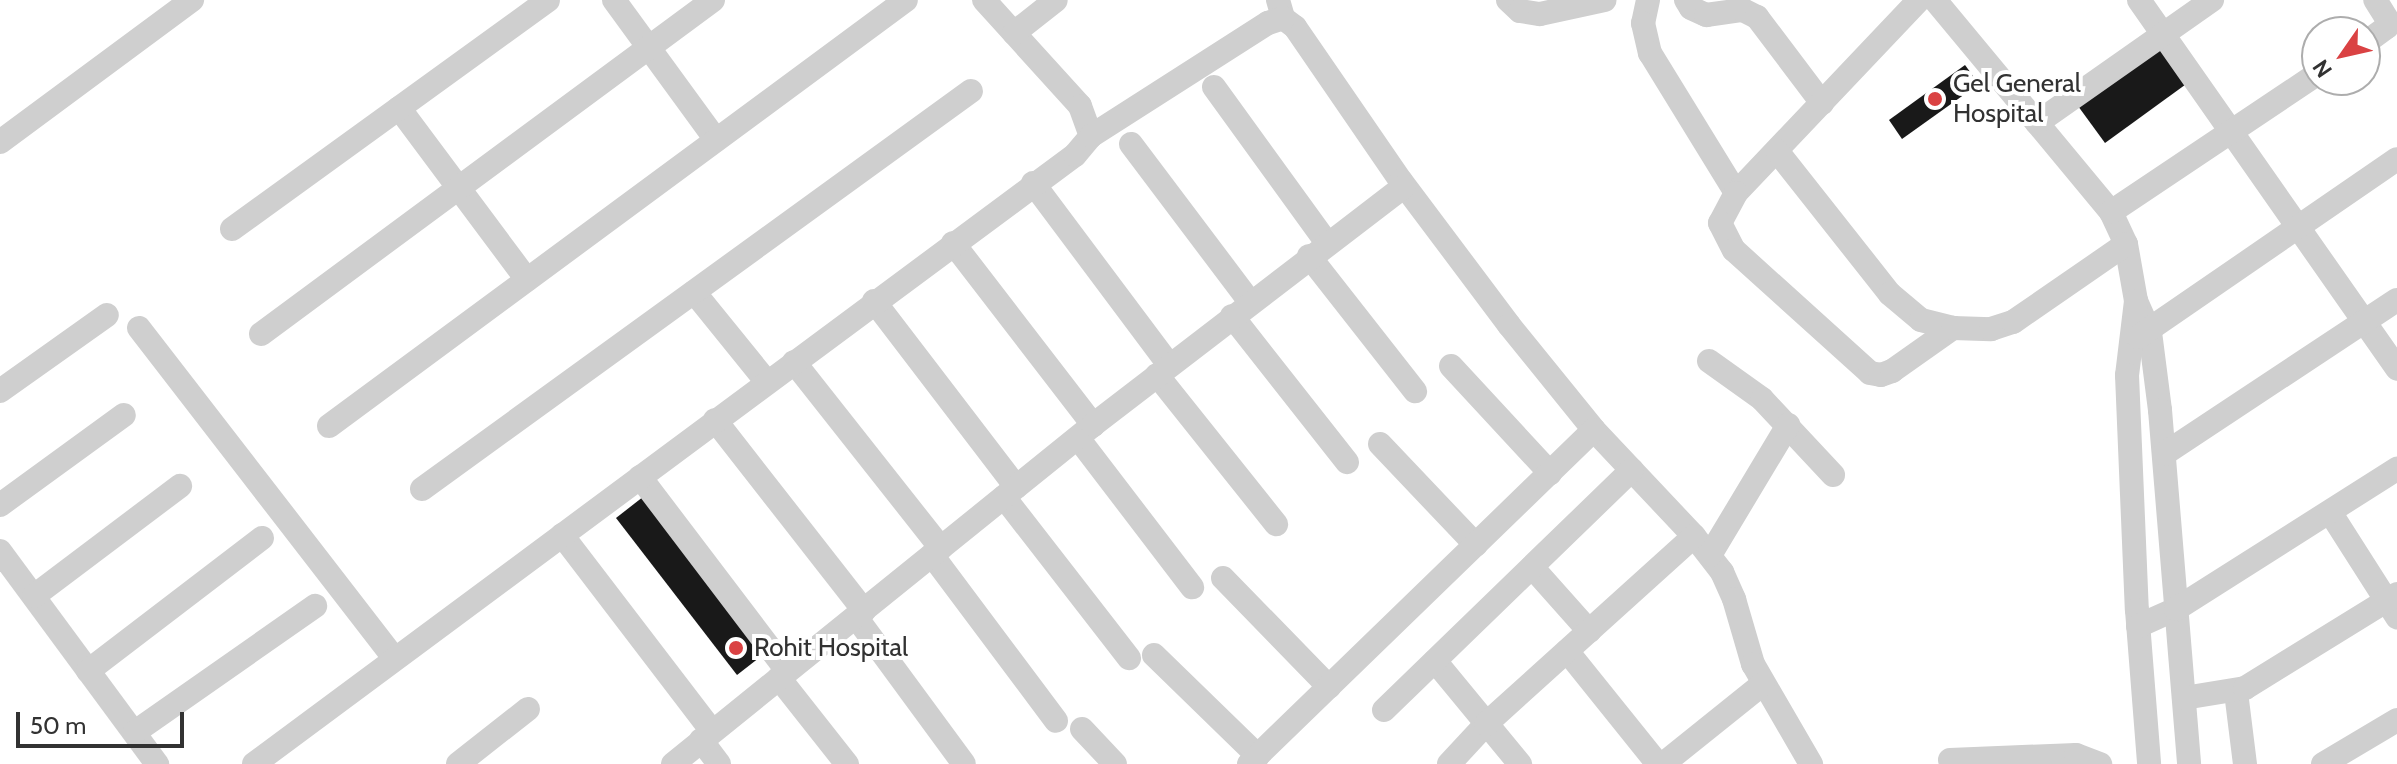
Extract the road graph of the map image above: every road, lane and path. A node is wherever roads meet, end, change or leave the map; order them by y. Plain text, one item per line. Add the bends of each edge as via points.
1 (192, 0) edge
2 (548, 0) edge
3 (614, 0) edge
4 (713, 0) edge
5 (906, 0) edge
6 (984, 0) edge
7 (1056, 0) edge
8 (1508, 0) edge
9 (1605, 0) edge
10 (1648, 0) edge
11 (1686, 0) edge
12 (2139, 0) edge
13 (2212, 0) edge
14 (2375, 0) edge
15 (1937, 2) edge
16 (1281, 9) edge
17 (2381, 31) edge
18 (1014, 33) junction
19 (2163, 33) junction
20 (649, 48) junction
21 (2301, 84) edge
22 (1214, 87) dead end
23 (971, 91) dead end
24 (1822, 103) junction
25 (399, 108) junction
26 (2037, 123) junction
27 (2231, 130) junction
28 (1091, 136) junction
29 (716, 140) junction
30 (0, 142) edge
31 (1131, 144) dead end
32 (1777, 151) junction
33 (2397, 159) edge
34 (1033, 183) junction
35 (1404, 186) junction
36 (459, 188) junction
37 (1736, 193) junction
38 (2111, 212) junction
39 (232, 229) dead end
40 (2299, 229) junction
41 (953, 243) junction
42 (2126, 244) junction
43 (1318, 250) junction
44 (527, 280) junction
45 (694, 292) junction
46 (2397, 300) edge
47 (874, 301) junction
48 (1241, 309) junction
49 (107, 315) dead end
50 (2364, 322) junction
51 (139, 328) dead end
52 (1953, 328) junction
53 (261, 334) dead end
54 (2140, 337) junction
55 (1709, 361) dead end
56 (794, 362) junction
57 (1451, 366) dead end
58 (2397, 369) edge
59 (1163, 370) junction
60 (767, 382) junction
61 (0, 391) edge
62 (1415, 391) dead end
63 (124, 415) dead end
64 (715, 420) junction
65 (1788, 425) junction
66 (329, 426) dead end
67 (1594, 430) junction
68 (1085, 431) junction
69 (1380, 444) dead end
70 (2164, 454) junction
71 (1347, 462) dead end
72 (2397, 469) edge
73 (1632, 470) junction
74 (1550, 473) junction
75 (1833, 475) dead end
76 (640, 477) junction
77 (180, 486) dead end
78 (422, 489) dead end
79 (1010, 492) junction
80 (0, 505) edge
81 (2330, 512) junction
82 (1276, 524) dead end
83 (562, 535) junction
84 (1694, 536) junction
85 (262, 538) dead end
86 (1476, 545) junction
87 (0, 551) edge
88 (936, 552) junction
89 (1710, 555) junction
90 (1532, 567) junction
91 (1223, 578) dead end
92 (1192, 587) dead end
93 (34, 596) junction
94 (2394, 604) edge
95 (315, 606) dead end
96 (2176, 609) junction
97 (860, 614) junction
98 (2138, 626) junction
99 (1589, 631) junction
100 (1567, 651) junction
101 (1154, 655) dead end
102 (1129, 658) dead end
103 (395, 659) junction
104 (1435, 661) junction
105 (88, 671) junction
106 (783, 675) junction
107 (1763, 684) junction
108 (1329, 687) junction
109 (2236, 692) junction
110 (2184, 698) junction
111 (528, 709) dead end
112 (1384, 710) dead end
113 (2397, 720) edge
114 (1056, 721) dead end
115 (1486, 724) junction
116 (1082, 729) dead end
117 (135, 732) junction
118 (706, 735) junction
119 (1254, 760) edge
120 (1950, 760) dead end
121 (157, 764) edge
122 (254, 764) edge
123 (458, 764) edge
124 (673, 764) edge
125 (719, 764) edge
126 (847, 764) edge
127 (964, 764) edge
128 (1115, 764) edge
129 (1449, 764) edge
130 (1520, 764) edge
131 (1660, 764) edge
132 (1811, 764) edge
133 (2100, 764) edge
134 (2149, 764) edge
135 (2189, 764) edge
136 (2245, 764) edge
137 (2323, 764) edge

1 - 30 street
2 - 25 street
3 - 20 street
4 - 20 street
5 - 29 street
6 - 18 street
7 - 18 street
8 - 9 street via 1520,11 1540,14
10 - 37 street via 1644,39
11 - 24 street via 1706,15 1743,10 1757,17
12 - 19 street
13 - 19 street
14 - 17 street via 2389,22
15 - 24 street
15 - 26 street
16 - 28 street via 1268,23
16 - 35 street
18 - 28 street via 1080,106
19 - 26 street
19 - 27 street
20 - 29 street
20 - 36 street
21 - 27 street
22 - 43 street
23 - 45 street
24 - 32 street
25 - 36 street
25 - 39 street
26 - 38 street
27 - 38 street
27 - 40 street
28 - 34 street via 1075,155
29 - 44 street
31 - 48 street
32 - 37 street
32 - 52 street via 1900,305 1921,320
33 - 40 street
34 - 41 street
34 - 59 street
35 - 43 street
35 - 67 street
36 - 44 street
36 - 53 street
37 - 52 street via 1720,223 1727,242 1859,367 1881,375 1892,371
38 - 42 street
40 - 50 street
40 - 54 street
41 - 47 street
41 - 68 street
42 - 52 street via 2013,322 1991,329
42 - 54 street
43 - 48 street
43 - 62 street
44 - 66 street
45 - 60 street
45 - 78 street
46 - 50 street
47 - 56 street
47 - 79 street
48 - 59 street
48 - 71 street
49 - 61 street
50 - 58 street
50 - 70 street
51 - 103 street
54 - 70 street
54 - 98 street via 2127,375
55 - 65 street
56 - 60 street
56 - 88 street
57 - 74 street
59 - 68 street
59 - 82 street
60 - 64 street
63 - 80 street
64 - 76 street
64 - 97 street
65 - 75 street
65 - 89 street
67 - 73 street
67 - 74 street
68 - 79 street
68 - 92 street
69 - 86 street
70 - 96 street
72 - 81 street
73 - 84 street
73 - 90 street
74 - 86 street
76 - 83 street
76 - 106 street
77 - 93 street
79 - 88 street
79 - 102 street
81 - 94 street
81 - 96 street
83 - 103 street
83 - 118 street
84 - 89 street
84 - 99 street
85 - 105 street
86 - 108 street
87 - 93 street
88 - 97 street
88 - 114 street
89 - 107 street via 1734,599
90 - 99 street
90 - 104 street
91 - 108 street
93 - 105 street
94 - 109 street
95 - 117 street
96 - 98 street
96 - 110 street
97 - 106 street
97 - 127 street
98 - 134 street
99 - 100 street
100 - 115 street
100 - 131 street
101 - 119 street
103 - 122 street
104 - 112 street
104 - 115 street
105 - 117 street
106 - 118 street
106 - 126 street
107 - 131 street
107 - 132 street
108 - 119 street
109 - 110 street
109 - 136 street
110 - 135 street
111 - 123 street
113 - 137 street
115 - 129 street
115 - 130 street
116 - 128 street
117 - 121 street
118 - 124 street
118 - 125 street
120 - 133 street via 2076,755

